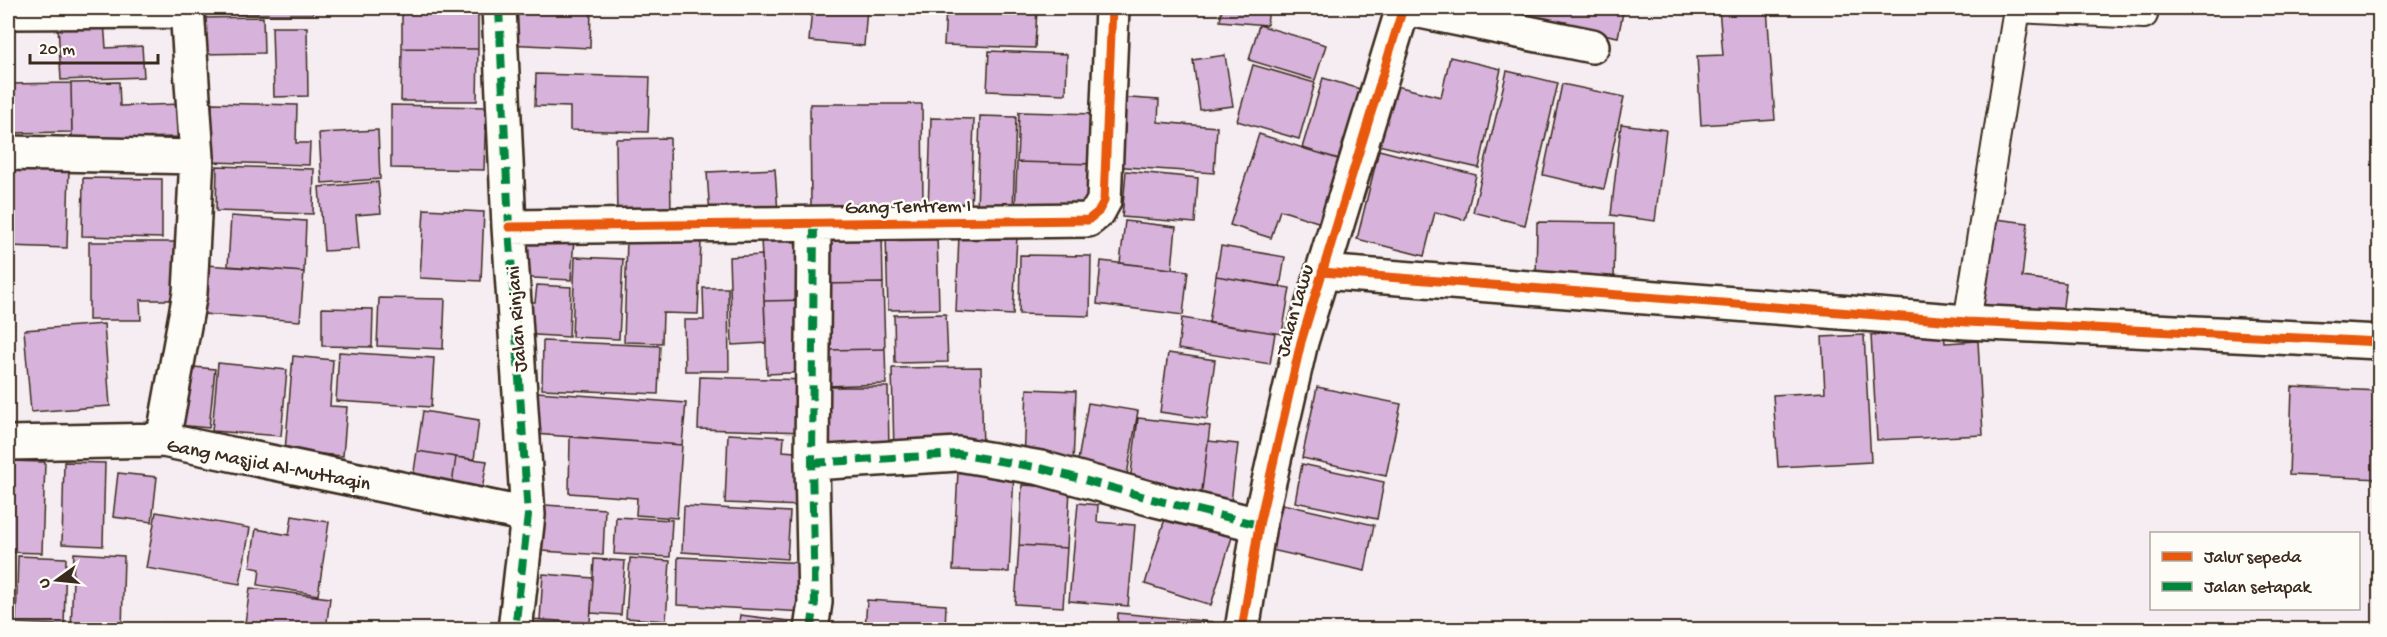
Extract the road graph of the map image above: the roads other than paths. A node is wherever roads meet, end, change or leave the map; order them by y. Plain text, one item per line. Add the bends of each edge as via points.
1 (499, 8) edge
2 (1112, 8) edge
3 (1404, 8) edge
4 (2008, 8) edge
5 (187, 9) edge
6 (8, 12) edge
7 (2144, 15) dead end
8 (1592, 46) dead end
9 (8, 153) edge
10 (197, 157) junction
11 (814, 225) junction
12 (509, 227) junction
13 (1322, 272) junction
14 (1967, 322) junction
15 (2379, 342) edge
16 (163, 440) junction
17 (8, 443) edge
18 (812, 463) junction
19 (528, 515) junction
20 (1259, 525) junction
21 (515, 630) edge
22 (811, 630) edge
23 (1242, 630) edge

1 - 12 street, Jalan Rinjani
2 - 11 street, Gang Tentrem I via 1104,201 1088,220
3 - 8 street
3 - 13 street, Jalan Lawu
4 - 7 lane
4 - 14 lane
5 - 6 street
5 - 10 street
9 - 10 street
10 - 16 street via 190,293
11 - 12 street, Gang Tentrem I
11 - 18 street
12 - 19 street, Jalan Rinjani
13 - 14 street
13 - 20 street, Jalan Lawu via 1300,342
14 - 15 street
16 - 17 street, Gang Masjid Al-Muttaqin
16 - 19 street, Gang Masjid Al-Muttaqin
18 - 20 street via 958,454 1041,468
18 - 22 street via 815,602
19 - 21 street, Jalan Rinjani
20 - 23 street, Jalan Lawu

